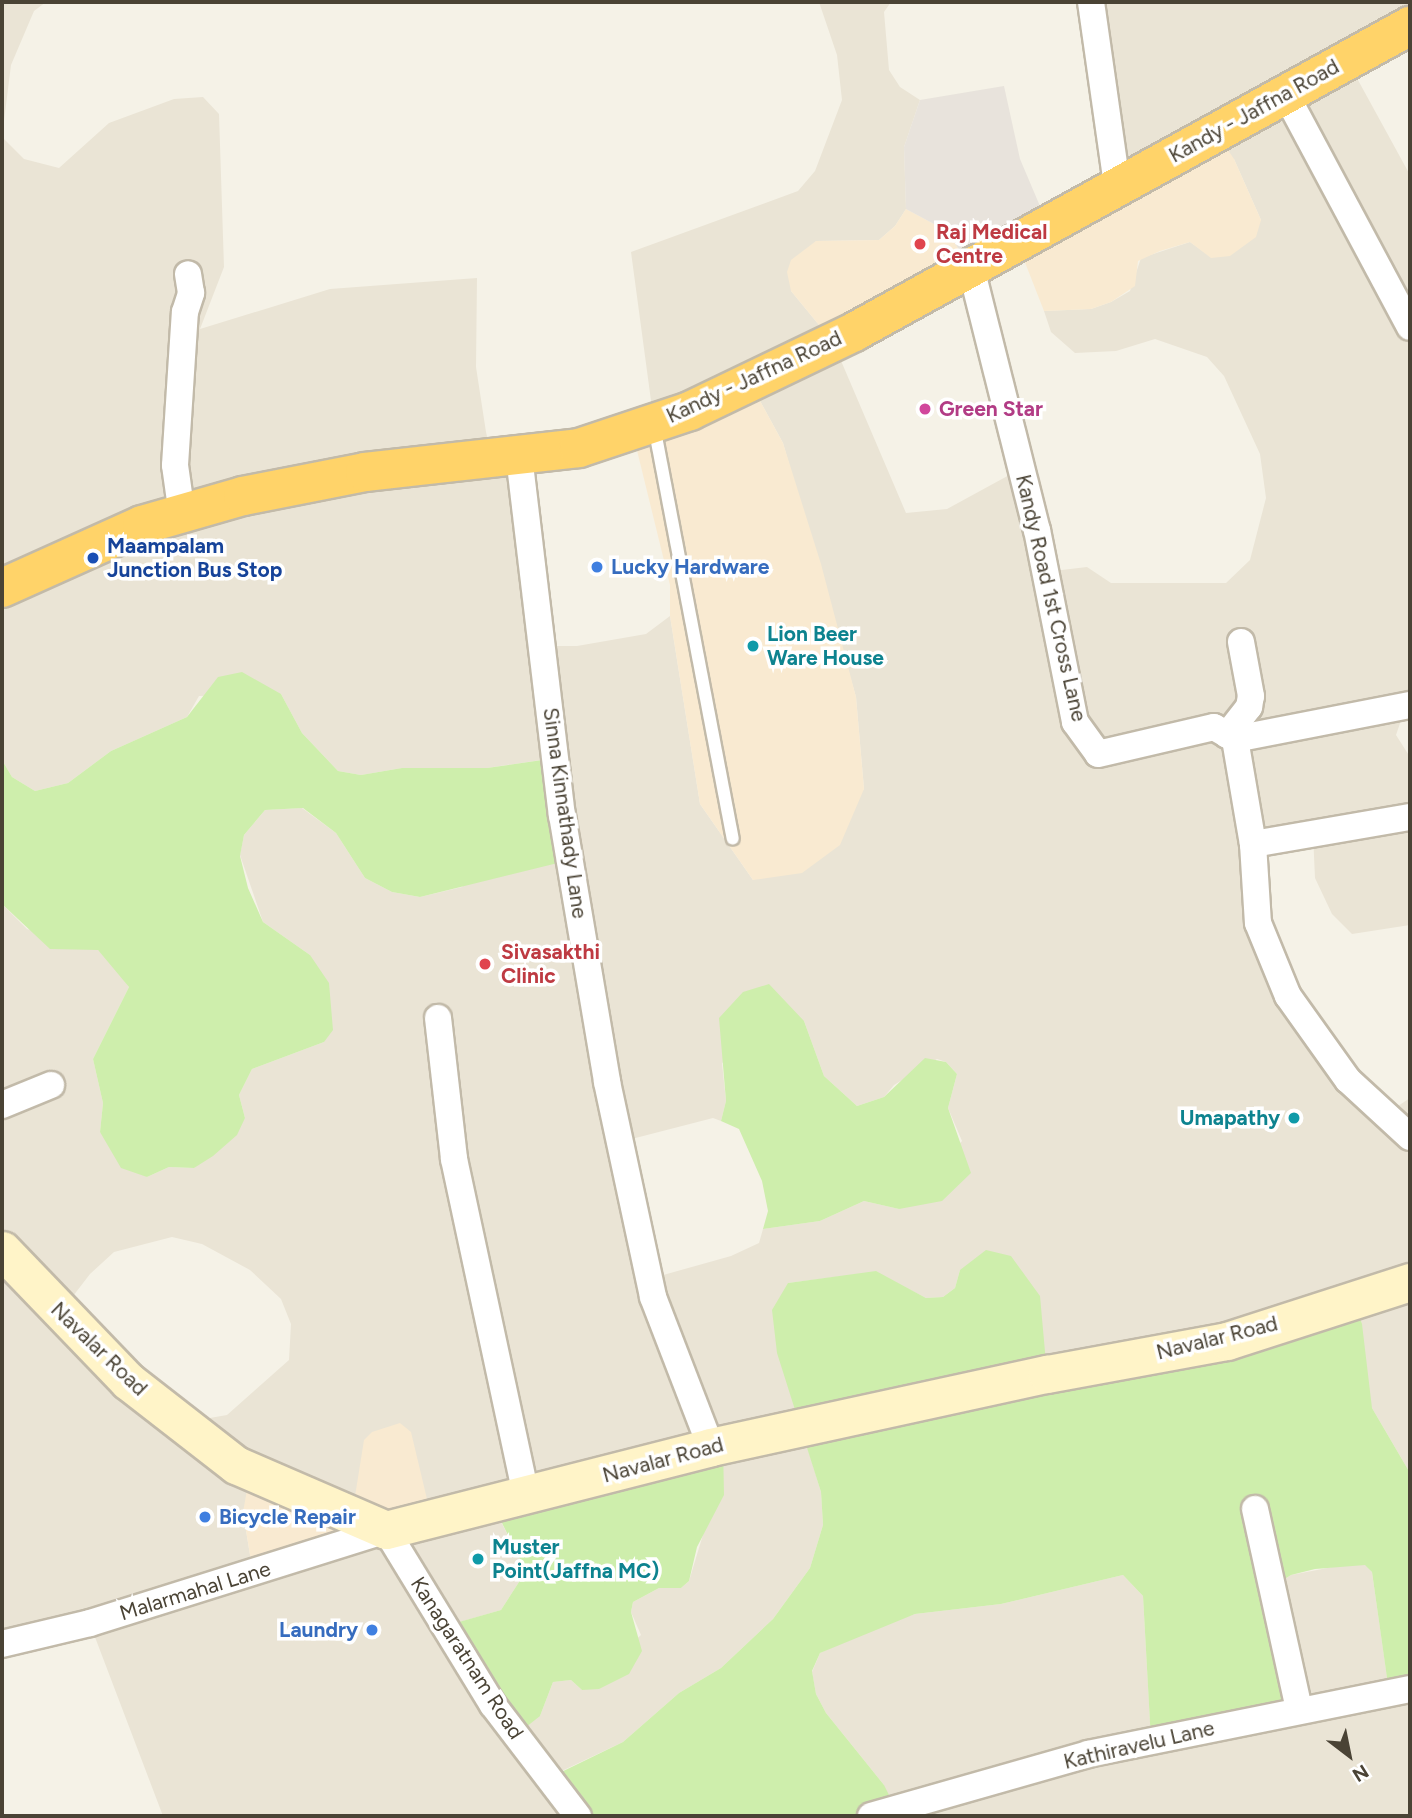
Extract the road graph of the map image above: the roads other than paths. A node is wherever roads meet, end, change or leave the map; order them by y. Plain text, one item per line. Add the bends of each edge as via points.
1 (1091, 2) edge
2 (1410, 26) edge
3 (1285, 93) junction
4 (1117, 185) junction
5 (971, 268) junction
6 (188, 274) dead end
7 (1410, 327) edge
8 (654, 423) junction
9 (519, 456) junction
10 (182, 515) junction
11 (2, 588) edge
12 (1241, 642) dead end
13 (1410, 705) edge
14 (1231, 737) junction
15 (1410, 817) edge
16 (733, 839) dead end
17 (1253, 844) junction
18 (439, 1018) dead end
19 (51, 1085) dead end
20 (2, 1105) edge
21 (1410, 1138) edge
22 (2, 1250) edge
23 (1410, 1282) edge
24 (711, 1447) junction
25 (526, 1496) junction
26 (1255, 1509) dead end
27 (386, 1530) junction
28 (2, 1644) edge
29 (1410, 1689) edge
30 (1298, 1709) junction
31 (578, 1816) edge
32 (872, 1816) edge

1 - 4 street
2 - 3 highway, Kandy - Jaffna Road
3 - 4 highway, Kandy - Jaffna Road
3 - 7 street
4 - 5 highway, Kandy - Jaffna Road
5 - 8 highway, Kandy - Jaffna Road via 835,341 690,411
5 - 14 street, Kandy Road 1st Cross Lane via 1037,530 1075,722 1098,754 1214,727
6 - 10 street via 191,293 185,312 175,465
8 - 9 highway, Kandy - Jaffna Road via 579,448
8 - 16 lane
9 - 10 highway, Kandy - Jaffna Road via 365,472 243,496
9 - 24 street, Sinna Kinnathady Lane via 562,815 607,1082 653,1297
10 - 11 highway, Kandy - Jaffna Road via 142,525
12 - 14 street via 1251,696
13 - 14 street
14 - 17 street
15 - 17 street
17 - 21 street via 1258,923 1288,996 1348,1080
18 - 25 street via 454,1159
19 - 20 street
22 - 27 street, Navalar Road via 128,1381 236,1465
23 - 24 street, Navalar Road via 1227,1341
24 - 25 street, Navalar Road
25 - 27 street, Navalar Road
26 - 30 street
27 - 28 street, Malarmahal Lane via 90,1623
27 - 31 street, Kanagaratnam Road via 493,1705
29 - 30 street, Kathiravelu Lane
30 - 32 street, Kathiravelu Lane via 1088,1754

